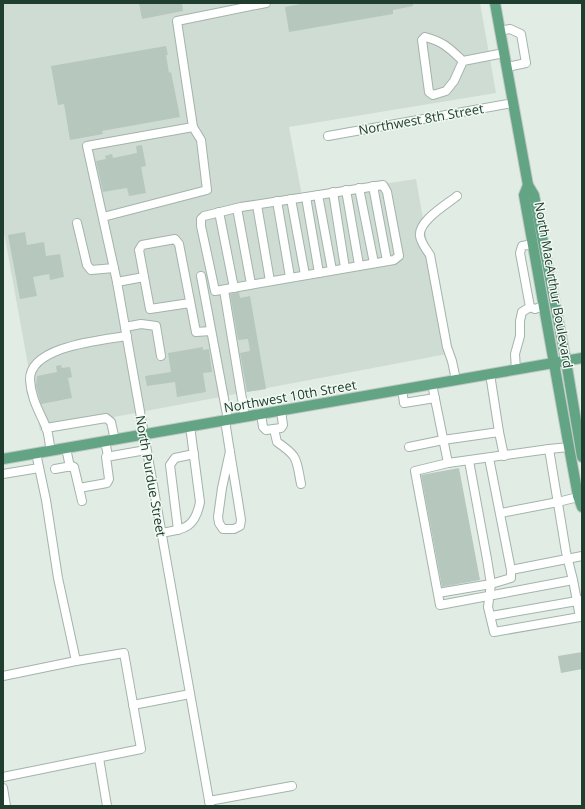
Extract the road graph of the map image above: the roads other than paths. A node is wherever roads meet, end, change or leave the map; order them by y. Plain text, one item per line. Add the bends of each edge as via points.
1 (266, 3) edge
2 (495, 3) edge
3 (500, 31) junction
4 (504, 53) junction
5 (463, 61) junction
6 (507, 67) junction
7 (513, 103) junction
8 (193, 127) junction
9 (328, 136) dead end
10 (373, 186) junction
11 (528, 186) junction
12 (359, 188) junction
13 (346, 190) junction
14 (333, 192) junction
15 (318, 195) junction
16 (457, 196) dead end
17 (306, 197) junction
18 (291, 199) junction
19 (277, 201) junction
20 (257, 205) junction
21 (237, 208) junction
22 (219, 212) junction
23 (103, 217) junction
24 (77, 223) dead end
25 (533, 244) junction
26 (387, 261) junction
27 (374, 263) junction
28 (359, 266) junction
29 (114, 268) junction
30 (345, 268) junction
31 (332, 270) junction
32 (319, 273) junction
33 (305, 275) junction
34 (201, 276) dead end
35 (144, 277) junction
36 (290, 277) junction
37 (270, 281) junction
38 (118, 282) junction
39 (251, 284) junction
40 (234, 288) junction
41 (224, 290) junction
42 (190, 303) junction
43 (543, 306) junction
44 (530, 307) junction
45 (126, 327) junction
46 (211, 330) junction
47 (127, 336) junction
48 (161, 356) dead end
49 (582, 358) edge
50 (566, 361) junction
51 (554, 363) junction
52 (516, 370) junction
53 (490, 374) junction
54 (456, 380) junction
55 (432, 384) junction
56 (402, 389) junction
57 (434, 398) junction
58 (281, 411) junction
59 (261, 414) junction
60 (245, 417) junction
61 (226, 420) junction
62 (190, 426) junction
63 (46, 428) junction
64 (274, 429) junction
65 (499, 432) junction
66 (144, 435) junction
67 (110, 440) junction
68 (443, 440) junction
69 (409, 447) dead end
70 (569, 447) junction
71 (66, 448) junction
72 (549, 449) junction
73 (146, 450) junction
74 (51, 451) junction
75 (230, 451) junction
76 (36, 453) junction
77 (194, 454) junction
78 (108, 456) junction
79 (504, 456) junction
80 (582, 457) edge
81 (489, 458) junction
82 (3, 459) edge
83 (468, 461) junction
84 (448, 463) junction
85 (70, 466) junction
86 (38, 468) junction
87 (55, 469) dead end
88 (3, 474) edge
89 (301, 484) dead end
90 (79, 488) junction
91 (578, 497) junction
92 (82, 501) dead end
93 (558, 502) junction
94 (582, 507) edge
95 (500, 513) junction
96 (178, 530) junction
97 (161, 533) junction
98 (582, 556) edge
99 (568, 558) junction
100 (511, 570) junction
101 (573, 580) junction
102 (491, 584) junction
103 (438, 593) junction
104 (490, 595) junction
105 (579, 600) edge
106 (491, 616) junction
107 (76, 661) junction
108 (3, 676) edge
109 (190, 694) junction
110 (133, 705) junction
111 (98, 758) junction
112 (3, 777) edge
113 (292, 786) dead end
114 (3, 788) edge
115 (209, 804) edge
116 (6, 806) edge
117 (107, 806) edge

1 - 8 street via 177,21
2 - 3 main road, North MacArthur Boulevard
3 - 4 main road, North MacArthur Boulevard
3 - 6 street via 510,29 521,34 526,63
4 - 5 street
4 - 6 main road, North MacArthur Boulevard
5 - 5 street via 439,41 425,37 422,40 429,92 433,95 446,91 454,81
6 - 7 main road, North MacArthur Boulevard
7 - 9 street, Northwest 8th Street
7 - 11 main road, North MacArthur Boulevard
8 - 23 street via 200,140 207,190
8 - 23 street, North Purdue Street via 88,146
10 - 12 street
10 - 26 street
10 - 26 street via 383,185 387,192 398,256
11 - 25 main road, North MacArthur Boulevard via 524,195
11 - 50 main road, North MacArthur Boulevard via 534,195
12 - 13 street
12 - 27 street
13 - 14 street
13 - 28 street
14 - 15 street
14 - 30 street
15 - 17 street
15 - 31 street
16 - 54 street via 420,227 422,243 430,255 447,347
17 - 18 street
17 - 32 street
18 - 19 street
18 - 33 street
19 - 20 street
19 - 36 street
20 - 21 street
20 - 37 street
21 - 22 street
21 - 39 street
22 - 40 street
22 - 41 street via 204,216 201,219 201,226 215,291
23 - 29 street, North Purdue Street
24 - 29 street via 87,265 91,270
25 - 43 main road, North MacArthur Boulevard
25 - 44 street via 522,246 520,254
26 - 27 street
27 - 28 street
28 - 30 street
29 - 38 street, North Purdue Street
30 - 31 street
31 - 32 street
32 - 33 street
33 - 36 street
34 - 46 street
35 - 38 street
35 - 42 street via 150,309
35 - 42 street via 139,250 142,245 175,239 180,244
36 - 37 street
37 - 39 street
38 - 45 street, North Purdue Street
39 - 40 street
40 - 41 street
41 - 60 street
42 - 46 street via 196,332
43 - 44 street
43 - 51 main road, North MacArthur Boulevard
44 - 52 street via 522,312 515,354
45 - 47 street, North Purdue Street
45 - 48 street via 141,324 156,326
46 - 61 street
47 - 63 street via 75,345 43,357 31,371 30,380 36,406
47 - 66 street, North Purdue Street
49 - 50 main road, Northwest 10th Street
50 - 51 main road, Northwest 10th Street
50 - 80 main road, North MacArthur Boulevard
51 - 52 main road, Northwest 10th Street
51 - 70 main road, North MacArthur Boulevard
52 - 53 main road, Northwest 10th Street
53 - 54 main road, Northwest 10th Street
53 - 65 street
54 - 55 main road, Northwest 10th Street
55 - 56 main road, Northwest 10th Street
55 - 57 street
56 - 57 street via 404,403
56 - 58 main road, Northwest 10th Street
57 - 68 street
58 - 59 main road, Northwest 10th Street
58 - 64 street via 283,425
59 - 60 main road, Northwest 10th Street
59 - 64 street via 263,427 266,430
60 - 61 main road, Northwest 10th Street
61 - 62 main road, Northwest 10th Street
61 - 75 street
62 - 66 main road, Northwest 10th Street
62 - 77 street
63 - 67 street via 106,418 111,422
63 - 74 street
64 - 89 street via 277,442 296,458
65 - 68 street
65 - 79 street
66 - 67 main road, Northwest 10th Street
66 - 73 street, North Purdue Street
67 - 71 main road, Northwest 10th Street
67 - 78 street
68 - 69 street
68 - 84 street
70 - 72 street
70 - 91 main road, North MacArthur Boulevard
71 - 74 main road, Northwest 10th Street
71 - 85 street
72 - 79 street
72 - 93 street
73 - 78 street
73 - 97 street, North Purdue Street
74 - 76 main road, Northwest 10th Street
75 - 75 street via 241,520 240,526 223,529 218,517
76 - 82 main road, Northwest 10th Street
76 - 86 street
77 - 96 street via 199,508 193,522
77 - 96 street via 175,458 170,465
78 - 90 street via 107,482
79 - 81 street
81 - 83 street
81 - 95 street
83 - 84 street
83 - 102 street
84 - 103 street via 415,471
85 - 87 street
85 - 90 street via 76,470
86 - 88 street
86 - 107 street
90 - 92 street
91 - 93 street
91 - 94 main road, North MacArthur Boulevard
93 - 95 street
93 - 99 street
95 - 100 street
96 - 97 street
97 - 109 street, North Purdue Street
98 - 99 street
99 - 100 street
99 - 101 street
100 - 102 street via 511,578
101 - 104 street
101 - 105 street
102 - 103 street
102 - 104 street
103 - 104 street via 440,605
104 - 106 street via 488,606
105 - 106 street
105 - 106 street via 580,617 548,624 494,632
107 - 108 street
107 - 110 street via 124,653
109 - 110 street
109 - 115 street, North Purdue Street
110 - 111 street via 141,749
111 - 112 street
111 - 117 street
113 - 115 street
114 - 116 street

